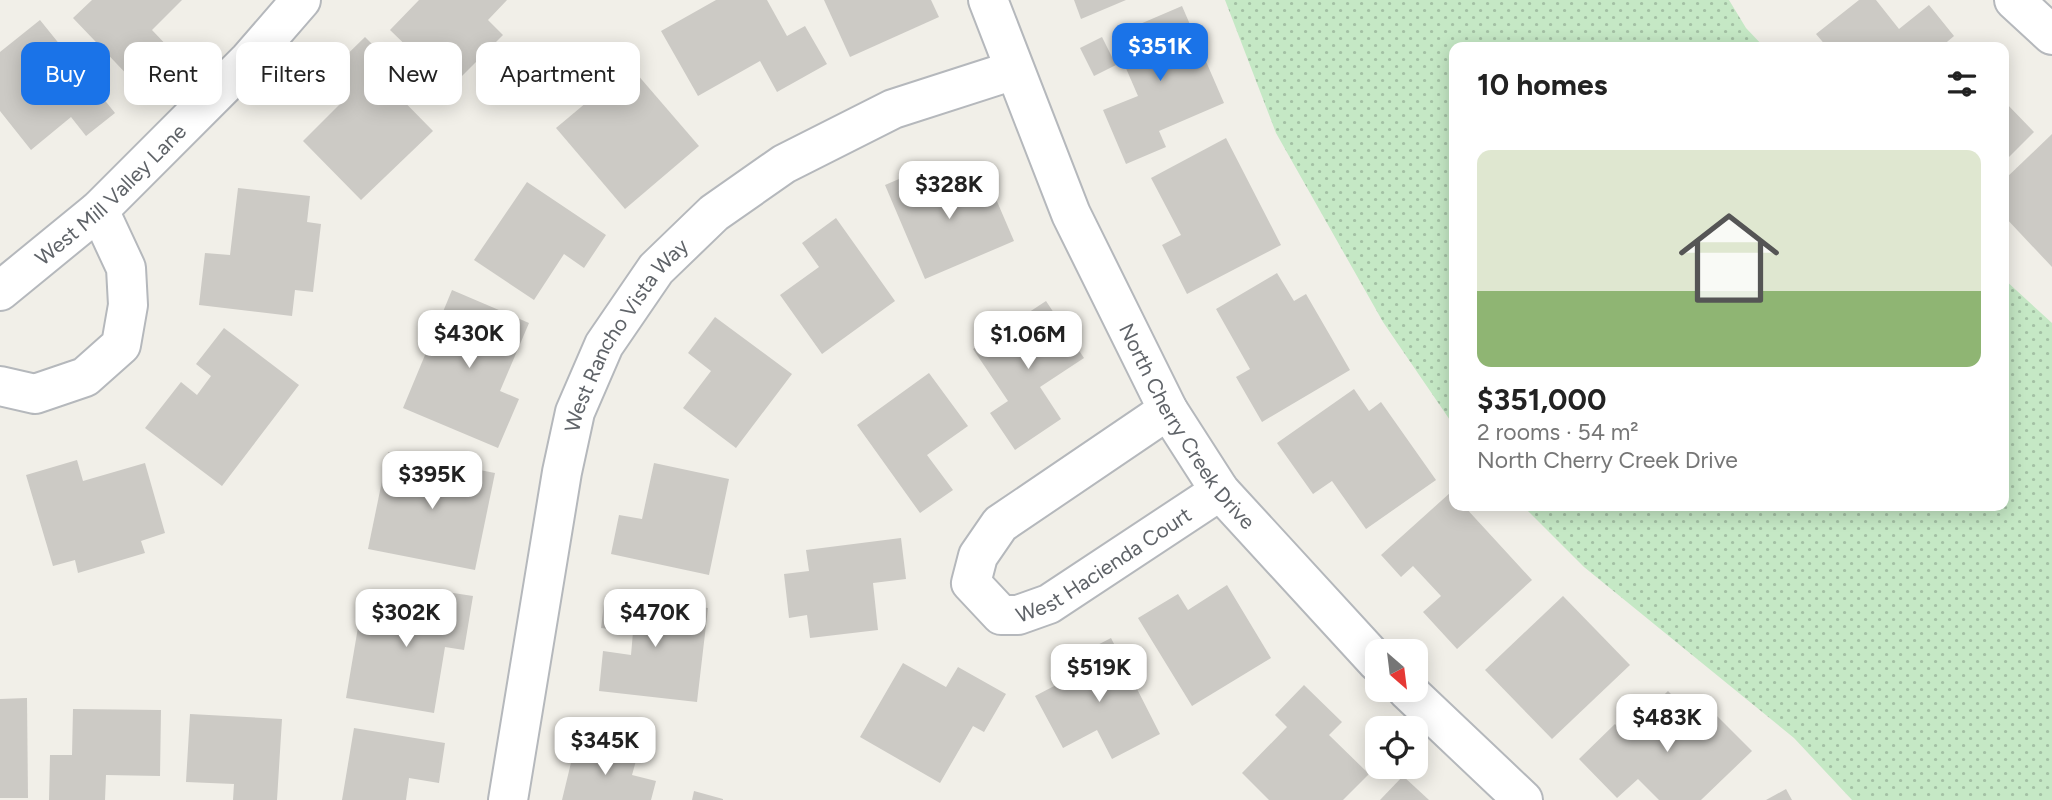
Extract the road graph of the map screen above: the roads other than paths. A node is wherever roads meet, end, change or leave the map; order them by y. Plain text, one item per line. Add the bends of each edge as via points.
1 (300, 0) edge
2 (988, 0) edge
3 (2014, 0) edge
4 (2052, 35) edge
5 (1014, 70) junction
6 (99, 210) junction
7 (5, 276) edge
8 (0, 386) edge
9 (1168, 410) junction
10 (1220, 491) junction
11 (1365, 649) edge
12 (1420, 702) edge
13 (508, 800) edge
14 (1523, 800) edge

1 - 6 street, West Mill Valley Lane via 249,60
2 - 5 street, North Cherry Creek Drive
3 - 4 street
5 - 9 street, North Cherry Creek Drive via 1071,214
5 - 13 street, West Rancho Vista Way via 893,109 784,164 714,213 656,269 604,345 575,412
6 - 7 street, West Mill Valley Lane
6 - 8 street via 125,268 128,305 121,345 85,377 36,394
9 - 10 street, North Cherry Creek Drive
9 - 10 street, West Hacienda Court via 1000,524 978,556 971,583 1001,615 1017,615 1049,604
10 - 11 street, North Cherry Creek Drive
12 - 14 street

